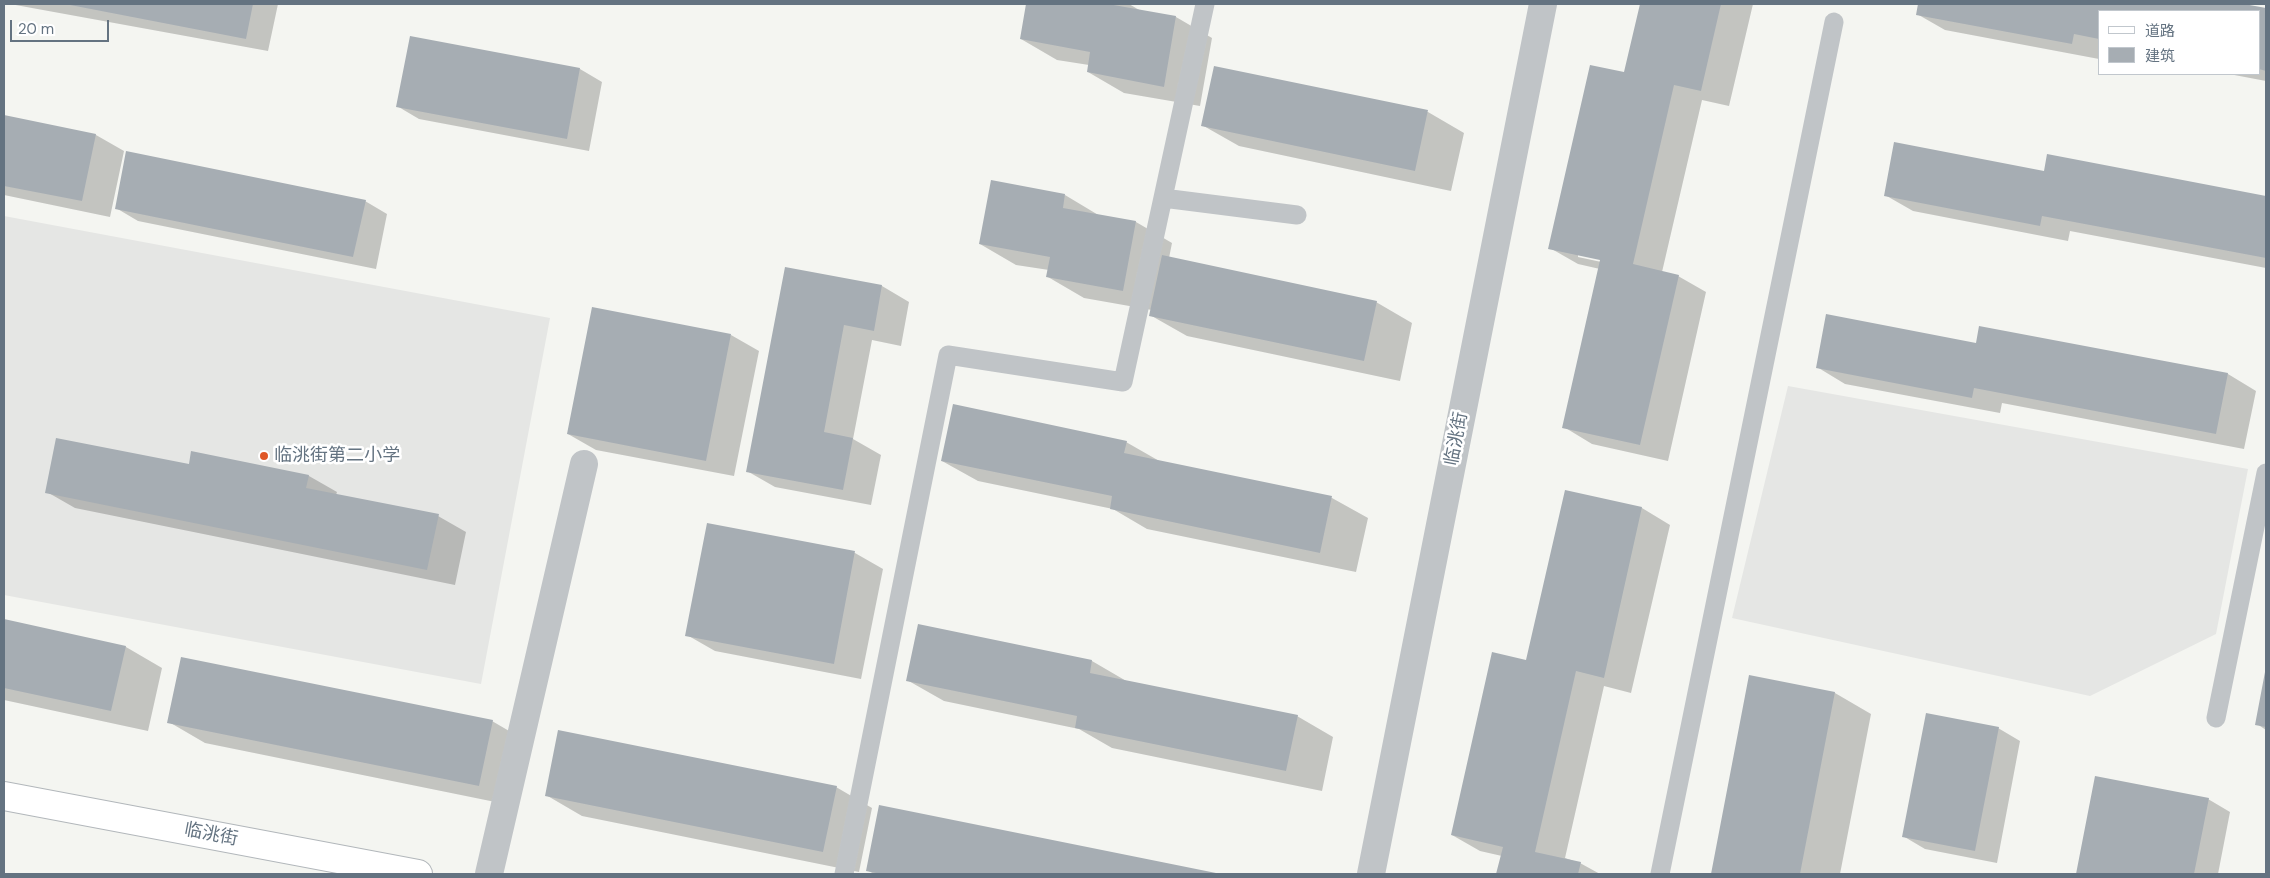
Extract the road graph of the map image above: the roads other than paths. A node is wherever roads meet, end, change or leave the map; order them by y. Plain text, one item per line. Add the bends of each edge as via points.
1 (1205, 4) edge
2 (1543, 4) edge
3 (1834, 22) dead end
4 (1163, 198) junction
5 (1297, 215) dead end
6 (584, 464) dead end
7 (2266, 473) edge
8 (2216, 718) dead end
9 (4, 796) edge
10 (418, 874) edge
11 (489, 874) edge
12 (844, 874) edge
13 (1371, 874) edge
14 (1660, 874) edge

1 - 4 lane
2 - 13 street, 临洮街
3 - 14 lane
4 - 5 lane
4 - 12 lane via 1123,382 948,355
6 - 11 street
7 - 8 lane
9 - 10 street, 临洮街

